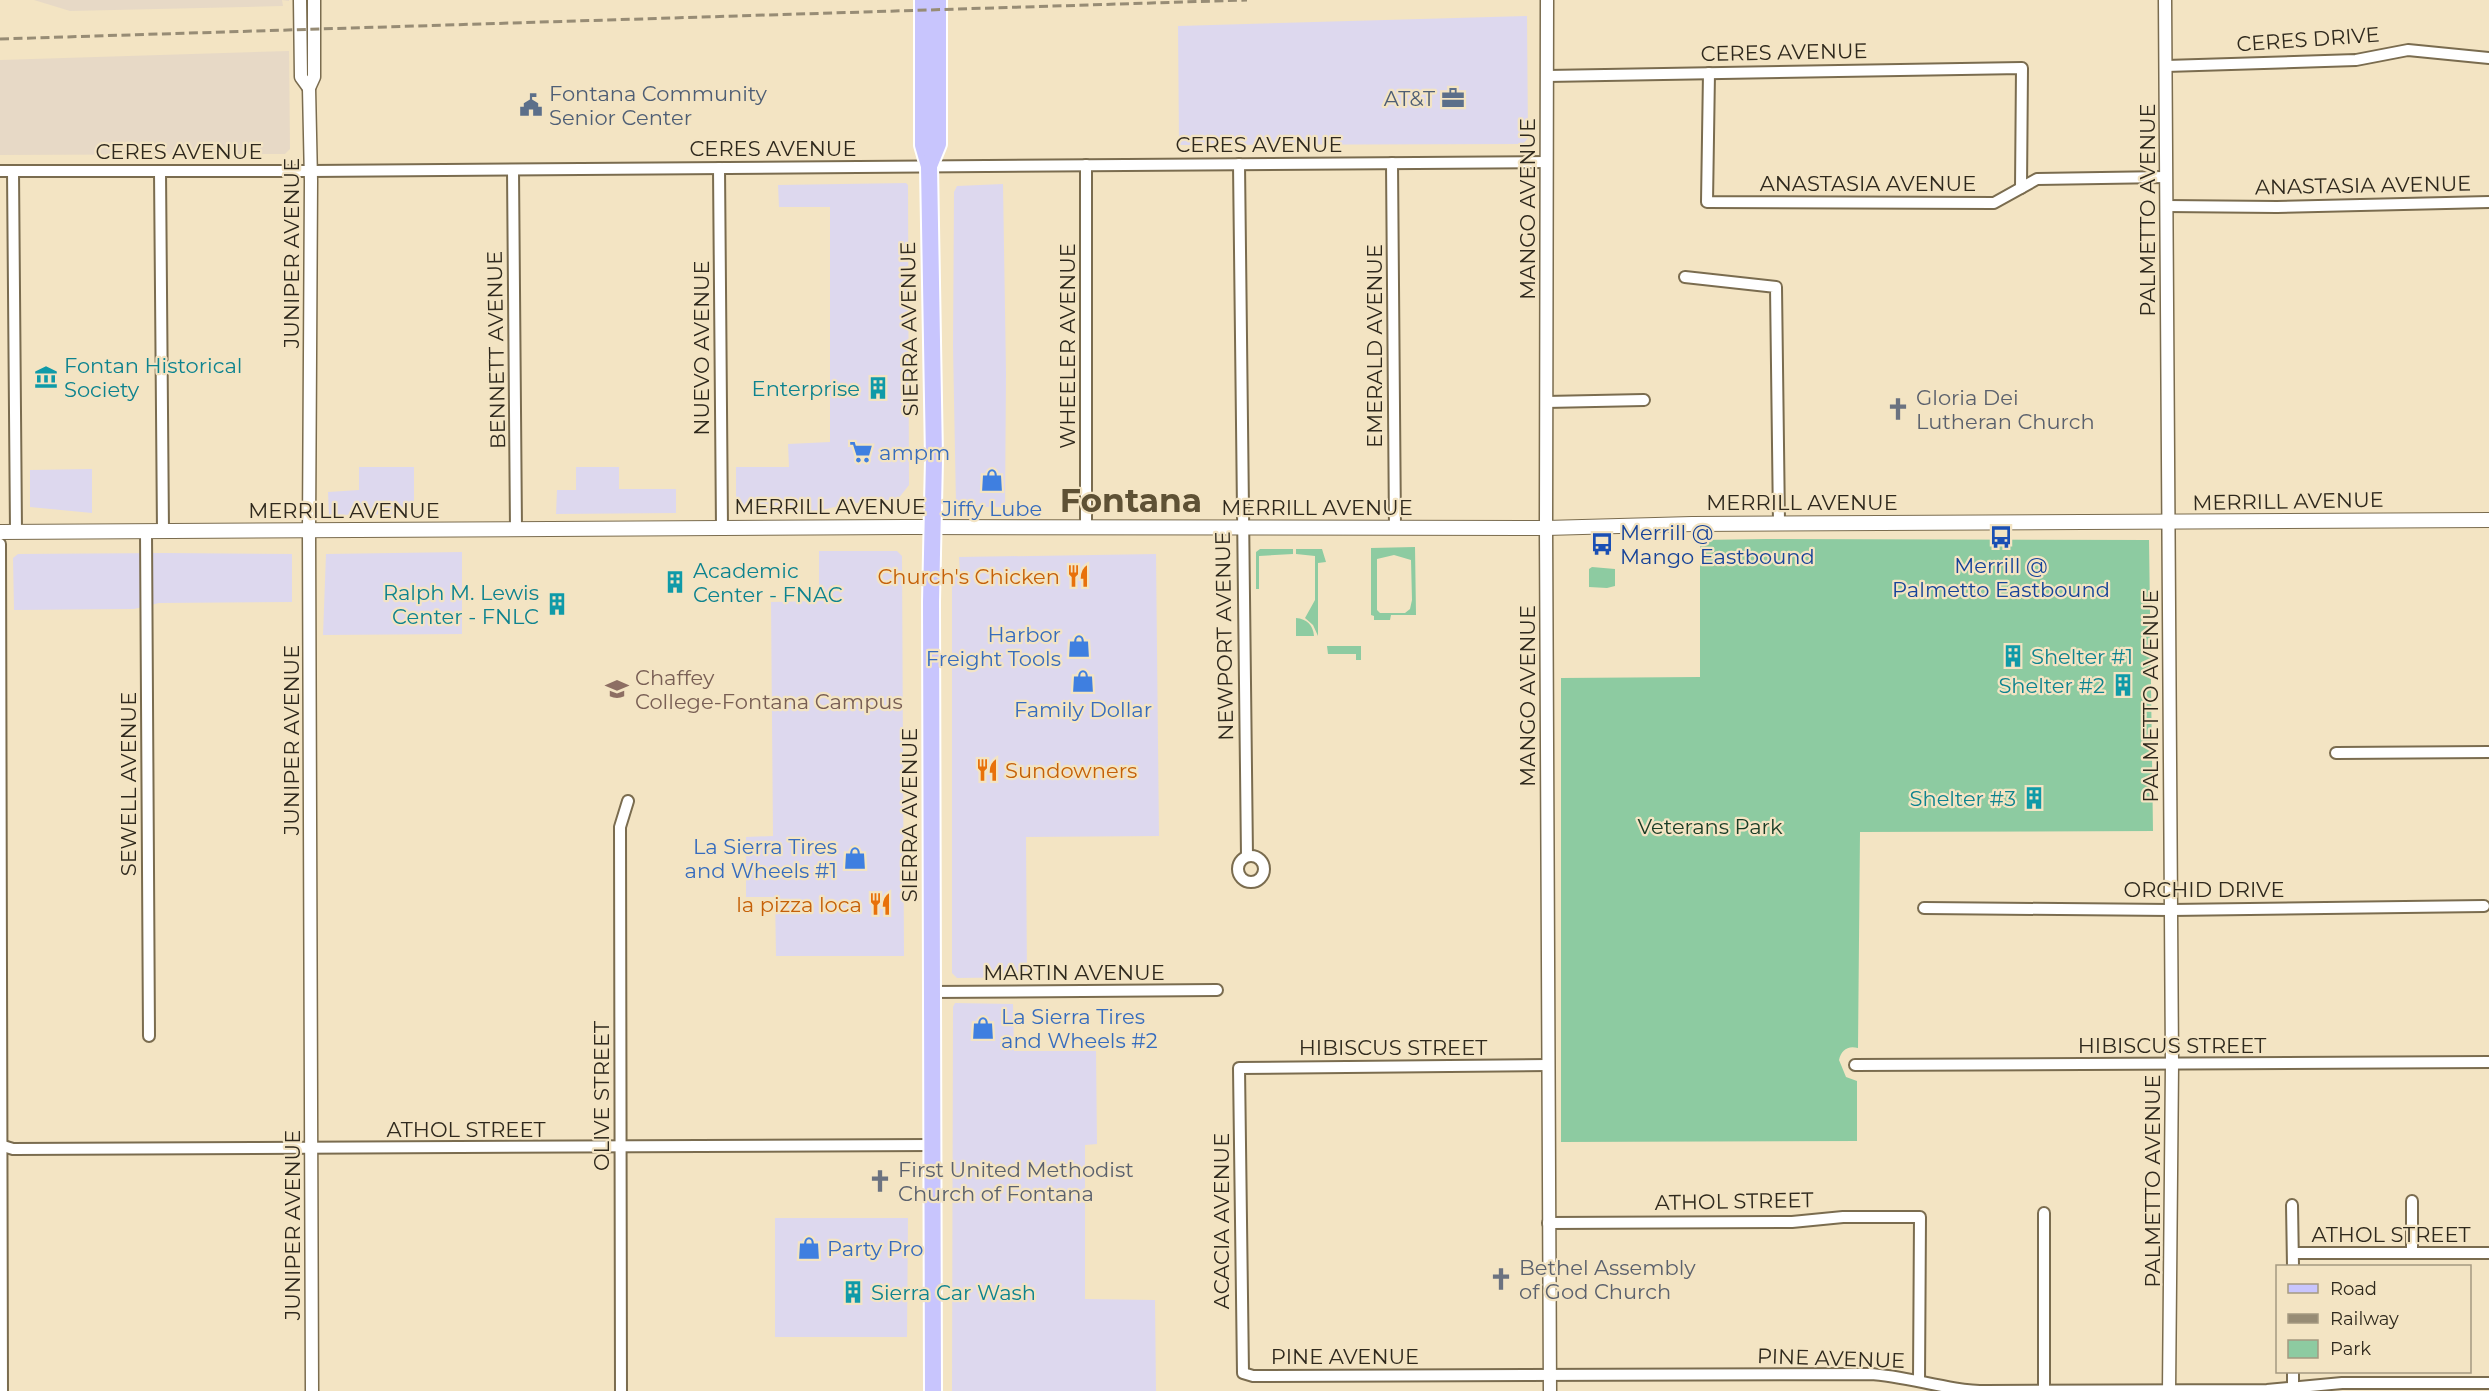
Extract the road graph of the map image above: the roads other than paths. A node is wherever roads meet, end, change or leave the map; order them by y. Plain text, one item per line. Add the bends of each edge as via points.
1 (300, 0) edge
2 (314, 0) edge
3 (923, 0) edge
4 (938, 0) edge
5 (1547, 0) edge
6 (2165, 0) edge
7 (2489, 58) edge
8 (2166, 66) junction
9 (1709, 73) junction
10 (1547, 76) junction
11 (309, 88) junction
12 (1546, 162) junction
13 (1392, 163) junction
14 (1239, 164) junction
15 (1086, 165) junction
16 (929, 166) junction
17 (720, 168) junction
18 (513, 170) junction
19 (0, 171) edge
20 (14, 171) junction
21 (160, 171) junction
22 (311, 171) junction
23 (2166, 177) junction
24 (2021, 188) junction
25 (2489, 202) edge
26 (2166, 206) junction
27 (1685, 277) dead end
28 (1644, 400) dead end
29 (1546, 402) junction
30 (2489, 520) edge
31 (1779, 523) junction
32 (2169, 523) junction
33 (932, 527) junction
34 (722, 528) junction
35 (1086, 528) junction
36 (1242, 528) junction
37 (1395, 528) junction
38 (1546, 528) junction
39 (516, 530) junction
40 (309, 531) junction
41 (0, 532) edge
42 (16, 532) junction
43 (146, 532) junction
44 (163, 532) junction
45 (0, 544) edge
46 (2489, 752) edge
47 (2336, 753) dead end
48 (628, 801) dead end
49 (1247, 856) dead end
50 (2484, 906) dead end
51 (1924, 908) dead end
52 (2171, 910) junction
53 (1216, 990) dead end
54 (932, 992) junction
55 (149, 1036) dead end
56 (2489, 1062) edge
57 (2172, 1064) junction
58 (1548, 1065) junction
59 (1855, 1065) dead end
60 (1239, 1068) joint
61 (1, 1145) edge
62 (932, 1145) junction
63 (621, 1147) junction
64 (311, 1149) junction
65 (2412, 1201) dead end
66 (2292, 1205) dead end
67 (2044, 1213) dead end
68 (1548, 1223) junction
69 (2293, 1253) junction
70 (2412, 1253) junction
71 (2489, 1253) edge
72 (2293, 1265) edge
73 (1243, 1373) joint
74 (2293, 1373) edge
75 (1550, 1375) junction
76 (1919, 1381) junction
77 (2489, 1383) edge
78 (2293, 1387) junction
79 (2169, 1390) edge
80 (2, 1391) edge
81 (312, 1391) edge
82 (621, 1391) edge
83 (933, 1391) edge
84 (1550, 1391) edge
85 (2044, 1391) edge

1 - 11 street, JUNIPER AVENUE via 301,77
2 - 11 street, JUNIPER AVENUE via 314,77
3 - 16 main road, SIERRA AVENUE via 923,145
4 - 16 main road, SIERRA AVENUE via 938,144
5 - 10 street, MANGO AVENUE
6 - 8 street, PALMETTO AVENUE
7 - 8 street, CERES DRIVE via 2408,50 2356,60
8 - 23 street, PALMETTO AVENUE
9 - 10 street, CERES AVENUE
9 - 24 street, CERES AVENUE via 2022,68
9 - 24 street, ANASTASIA AVENUE via 1707,202 1994,203
10 - 12 street, MANGO AVENUE
11 - 22 street, JUNIPER AVENUE
12 - 13 street, CERES AVENUE
12 - 29 street, MANGO AVENUE
13 - 14 street, CERES AVENUE
13 - 37 street, EMERALD AVENUE
14 - 15 street, CERES AVENUE
14 - 36 street, NEWPORT AVENUE
15 - 16 street, CERES AVENUE
15 - 35 street, WHEELER AVENUE
16 - 17 street, CERES AVENUE
16 - 33 main road, SIERRA AVENUE
17 - 18 street, CERES AVENUE
17 - 34 street, NUEVO AVENUE
18 - 22 street, CERES AVENUE
18 - 39 street, BENNETT AVENUE
19 - 20 street, CERES AVENUE
20 - 21 street, CERES AVENUE
20 - 42 street
21 - 22 street, CERES AVENUE
21 - 44 street
22 - 40 street, JUNIPER AVENUE
23 - 24 street, ANASTASIA AVENUE via 2037,179
23 - 26 street, PALMETTO AVENUE
25 - 26 street, ANASTASIA AVENUE
26 - 32 street, PALMETTO AVENUE
27 - 31 street via 1776,287
28 - 29 street
29 - 38 street, MANGO AVENUE
30 - 32 main road, MERRILL AVENUE
31 - 32 main road, MERRILL AVENUE
31 - 38 main road, MERRILL AVENUE
32 - 52 street, PALMETTO AVENUE
33 - 34 main road, MERRILL AVENUE
33 - 35 main road, MERRILL AVENUE
33 - 54 main road, SIERRA AVENUE
34 - 39 main road, MERRILL AVENUE
35 - 36 main road, MERRILL AVENUE
36 - 37 main road, MERRILL AVENUE
36 - 49 street, NEWPORT AVENUE
37 - 38 main road, MERRILL AVENUE
38 - 58 street, MANGO AVENUE
39 - 40 main road, MERRILL AVENUE
40 - 44 main road, MERRILL AVENUE
40 - 64 street, JUNIPER AVENUE
41 - 42 main road, MERRILL AVENUE
42 - 43 main road, MERRILL AVENUE
43 - 44 main road, MERRILL AVENUE
43 - 55 street, SEWELL AVENUE
45 - 61 street
46 - 47 street
48 - 63 street, OLIVE STREET via 621,827
50 - 52 street, ORCHID DRIVE
51 - 52 street, ORCHID DRIVE
52 - 57 street, PALMETTO AVENUE
53 - 54 street, MARTIN AVENUE
54 - 62 main road, SIERRA AVENUE
56 - 57 street, HIBISCUS STREET
57 - 59 street, HIBISCUS STREET
57 - 79 street, PALMETTO AVENUE
58 - 60 street, HIBISCUS STREET
58 - 68 street, MANGO AVENUE
60 - 73 street, ACACIA AVENUE
61 - 64 street, ATHOL STREET via 13,1149
61 - 80 street
62 - 63 street, ATHOL STREET
62 - 83 main road, SIERRA AVENUE
63 - 64 street, ATHOL STREET
63 - 82 street, OLIVE STREET
64 - 81 street, JUNIPER AVENUE
65 - 70 street
66 - 69 street
67 - 85 street
68 - 75 street, MANGO AVENUE
68 - 76 street, ATHOL STREET via 1920,1217
69 - 70 street, ATHOL STREET
69 - 72 street
70 - 71 street, ATHOL STREET
73 - 75 street, PINE AVENUE
74 - 78 street
75 - 76 street, PINE AVENUE via 1869,1374
75 - 84 street, MANGO AVENUE
76 - 85 street, PINE AVENUE via 1970,1391
77 - 78 street, PINE AVENUE
78 - 79 street, PINE AVENUE
79 - 85 street, PINE AVENUE

